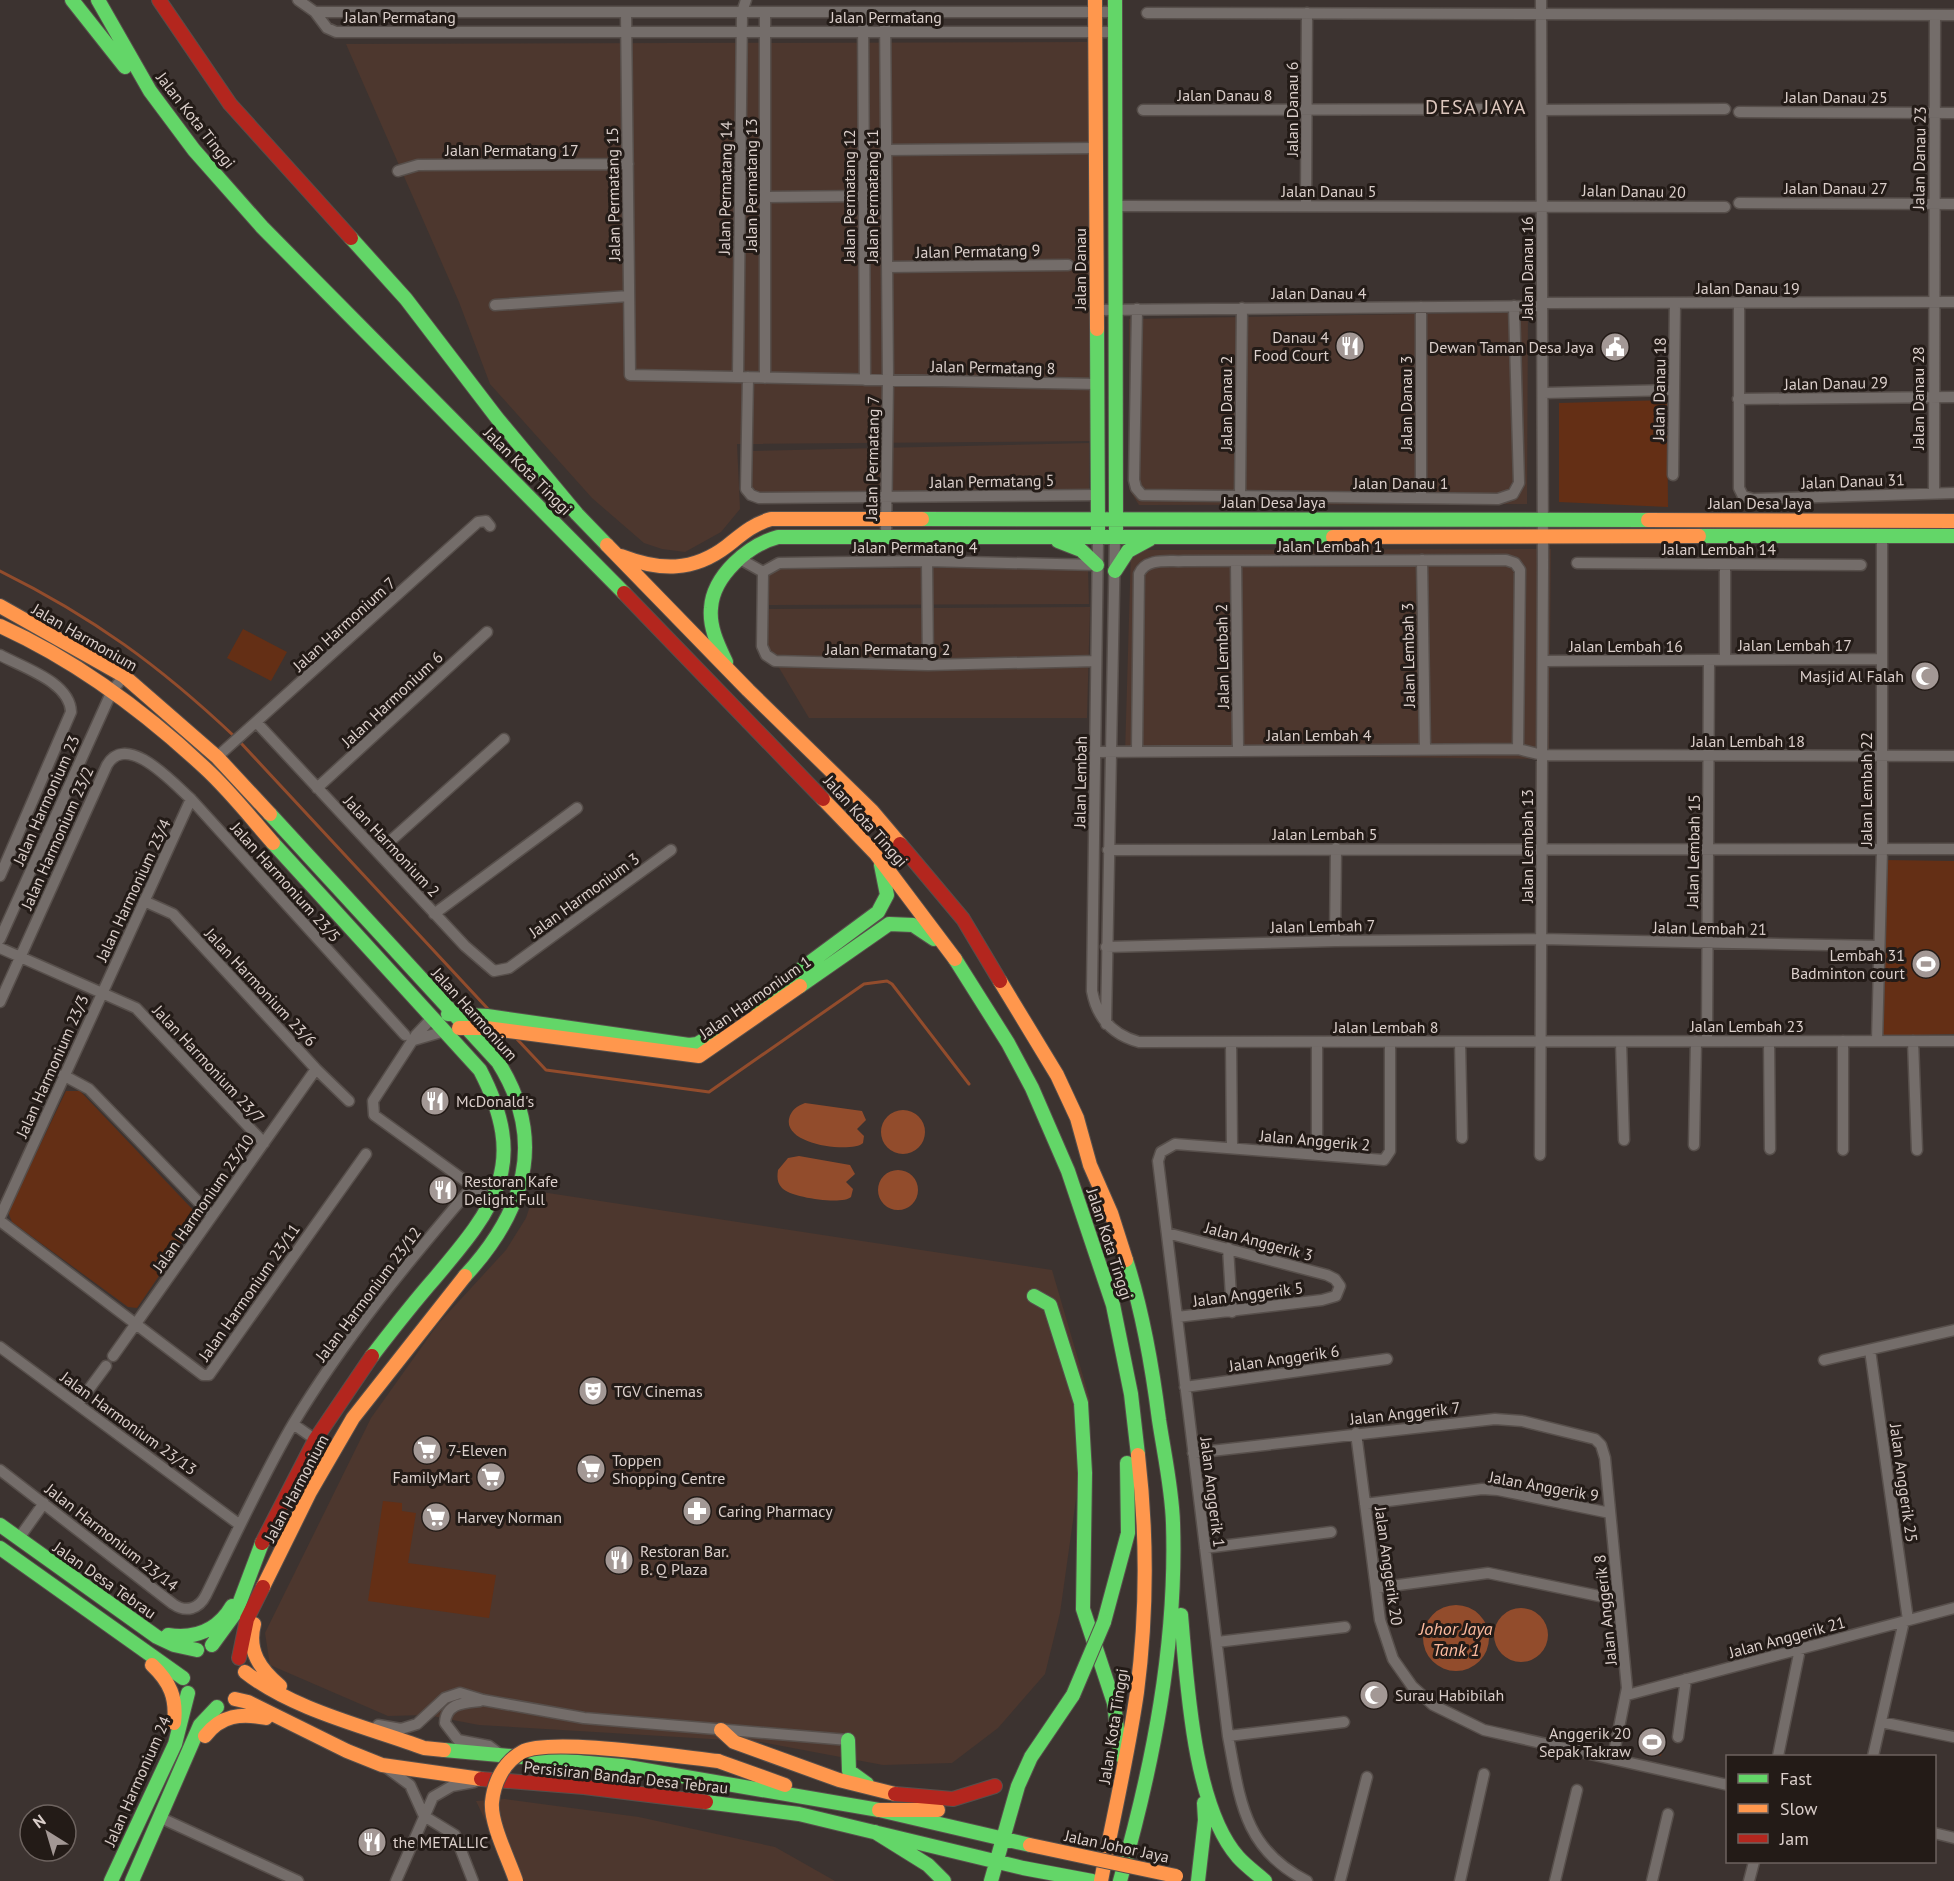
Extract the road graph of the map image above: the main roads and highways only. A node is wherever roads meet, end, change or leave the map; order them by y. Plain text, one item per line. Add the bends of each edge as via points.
1 (72, 0) edge
2 (98, 0) edge
3 (159, 0) edge
4 (1095, 6) edge
5 (1115, 6) edge
6 (150, 91) junction
7 (1116, 485) junction
8 (1098, 495) junction
9 (1066, 519) junction
10 (1098, 519) junction
11 (1116, 519) junction
12 (1144, 519) junction
13 (1954, 521) edge
14 (1954, 536) edge
15 (1049, 537) junction
16 (1098, 537) junction
17 (1115, 537) junction
18 (1154, 537) junction
19 (611, 552) junction
20 (1097, 565) road end
21 (1114, 571) road end
22 (0, 606) edge
23 (0, 626) edge
24 (731, 674) junction
25 (879, 858) junction
26 (955, 958) junction
27 (452, 1013) junction
28 (433, 1017) junction
29 (503, 1024) junction
30 (465, 1027) junction
31 (445, 1031) junction
32 (1034, 1296) dead end
33 (1131, 1394) junction
34 (1173, 1522) junction
35 (0, 1525) edge
36 (0, 1548) edge
37 (258, 1551) junction
38 (275, 1564) junction
39 (136, 1623) junction
40 (124, 1636) junction
41 (212, 1645) junction
42 (197, 1650) junction
43 (239, 1658) junction
44 (245, 1672) junction
45 (183, 1678) junction
46 (188, 1693) junction
47 (235, 1699) junction
48 (303, 1704) junction
49 (217, 1707) junction
50 (293, 1723) junction
51 (721, 1730) road end
52 (848, 1740) road end
53 (1031, 1757) junction
54 (164, 1765) junction
55 (181, 1772) junction
56 (1122, 1776) junction
57 (1202, 1776) junction
58 (995, 1786) junction
59 (874, 1788) junction
60 (801, 1795) junction
61 (879, 1810) junction
62 (875, 1832) junction
63 (1003, 1839) junction
64 (1030, 1845) joint
65 (997, 1861) junction
66 (111, 1881) edge
67 (132, 1881) edge
68 (516, 1881) edge
69 (944, 1881) edge
70 (991, 1881) edge
71 (1092, 1881) edge
72 (1101, 1881) edge
73 (1120, 1881) edge
74 (1198, 1881) edge
75 (1265, 1881) edge

1 - 6 main road via 119,61
2 - 6 main road, Jalan Kota Tinggi
3 - 19 main road, Jalan Kota Tinggi via 230,104 406,299 497,418
4 - 8 main road, Jalan Danau
5 - 7 main road
6 - 25 main road, Jalan Kota Tinggi via 194,150 262,227 591,557
7 - 11 main road
7 - 12 main road via 1126,505
8 - 9 main road
8 - 10 main road, Jalan Danau
9 - 10 main road, Jalan Desa Jaya
9 - 19 main road, Jalan Desa Jaya via 761,522 708,559 673,569 653,568
10 - 11 main road, Jalan Desa Jaya
10 - 16 main road, Jalan Danau
11 - 12 main road, Jalan Desa Jaya
11 - 17 main road
12 - 13 main road, Jalan Desa Jaya
14 - 18 main road, Jalan Desa Jaya
15 - 16 main road, Jalan Desa Jaya
15 - 20 main road via 1081,550
15 - 24 main road, Jalan Desa Jaya via 778,537 761,542 717,585 710,606 712,630
16 - 17 main road, Jalan Desa Jaya
17 - 18 main road, Jalan Desa Jaya
18 - 21 main road via 1128,551
19 - 24 main road, Jalan Kota Tinggi
22 - 27 main road, Jalan Harmonium via 124,675 217,757
23 - 28 main road, Jalan Harmonium via 112,690 206,769
24 - 34 main road, Jalan Kota Tinggi via 872,811 963,919 1057,1075 1077,1118 1134,1285 1150,1352
25 - 26 main road, Jalan Kota Tinggi
25 - 29 main road, Jalan Harmonium 1 via 887,890 878,912 697,1044
26 - 29 main road, Jalan Harmonium 1 via 915,925 889,924 699,1056 518,1033
26 - 33 main road, Jalan Kota Tinggi via 1008,1043 1052,1131 1100,1259
27 - 28 main road, Jalan Harmonium 1
27 - 29 main road, Jalan Harmonium 1 via 487,1017
27 - 30 main road, Jalan Harmonium
28 - 31 main road, Jalan Harmonium
29 - 30 main road, Jalan Harmonium 1
30 - 31 main road, Jalan Harmonium 1
30 - 38 main road, Jalan Harmonium via 508,1075 519,1103 523,1171 515,1204 491,1248 449,1294 354,1417 324,1466
31 - 37 main road, Jalan Harmonium via 480,1070 498,1108 502,1162 493,1201 479,1228 336,1405
32 - 56 main road via 1050,1305 1081,1403 1083,1609 1114,1703
33 - 53 main road, bridge via 1126,1427 1128,1533 1110,1605 1073,1695
33 - 56 main road, Jalan Kota Tinggi via 1143,1498 1145,1573 1137,1692
34 - 57 main road via 1181,1638
34 - 73 main road, Jalan Kota Tinggi via 1170,1618 1161,1705 1141,1808
35 - 39 main road, Jalan Desa Tebrau
36 - 40 main road
37 - 39 main road via 229,1611 208,1631 182,1638
37 - 41 main road, Jalan Harmonium via 236,1617
38 - 43 main road, Jalan Harmonium via 247,1619
38 - 48 main road via 273,1580 252,1628 251,1642 264,1673
39 - 42 main road, Jalan Desa Tebrau via 174,1645
40 - 45 main road
40 - 54 main road via 173,1689 176,1712
41 - 42 main road
41 - 43 main road via 227,1648
42 - 45 main road via 186,1662
43 - 44 main road
44 - 47 main road via 243,1687
44 - 48 main road, Persisiran Bandar Desa Tebrau via 264,1687
45 - 46 main road
46 - 49 main road via 201,1704
46 - 54 main road, Jalan Harmonium 24 via 182,1725
47 - 49 main road
47 - 50 main road, Persisiran Bandar Desa Tebrau
48 - 60 main road, Persisiran Bandar Desa Tebrau via 424,1748 622,1766
49 - 55 main road via 200,1725
50 - 55 main road via 247,1713 224,1718 210,1729
50 - 62 main road, Persisiran Bandar Desa Tebrau via 382,1764 486,1780 744,1806
51 - 59 main road via 734,1742
52 - 59 main road via 849,1771
53 - 58 main road
53 - 63 main road via 1012,1799
54 - 66 main road, Jalan Harmonium 24
55 - 67 main road
56 - 72 main road, Jalan Kota Tinggi
57 - 74 main road via 1205,1820
57 - 75 main road via 1219,1828 1237,1856
58 - 59 main road via 949,1799
58 - 61 main road via 948,1808
60 - 61 main road, Persisiran Bandar Desa Tebrau
60 - 68 main road, bridge via 718,1761 554,1745 537,1747 522,1752 500,1772 492,1803
61 - 63 main road, Persisiran Bandar Desa Tebrau
62 - 65 main road, Persisiran Bandar Desa Tebrau
62 - 69 main road via 928,1865
63 - 64 main road, Persisiran Bandar Desa Tebrau
63 - 65 main road
64 - 74 main road, Jalan Johor Jaya, bridge
65 - 70 main road
65 - 71 main road, Persisiran Bandar Desa Tebrau

